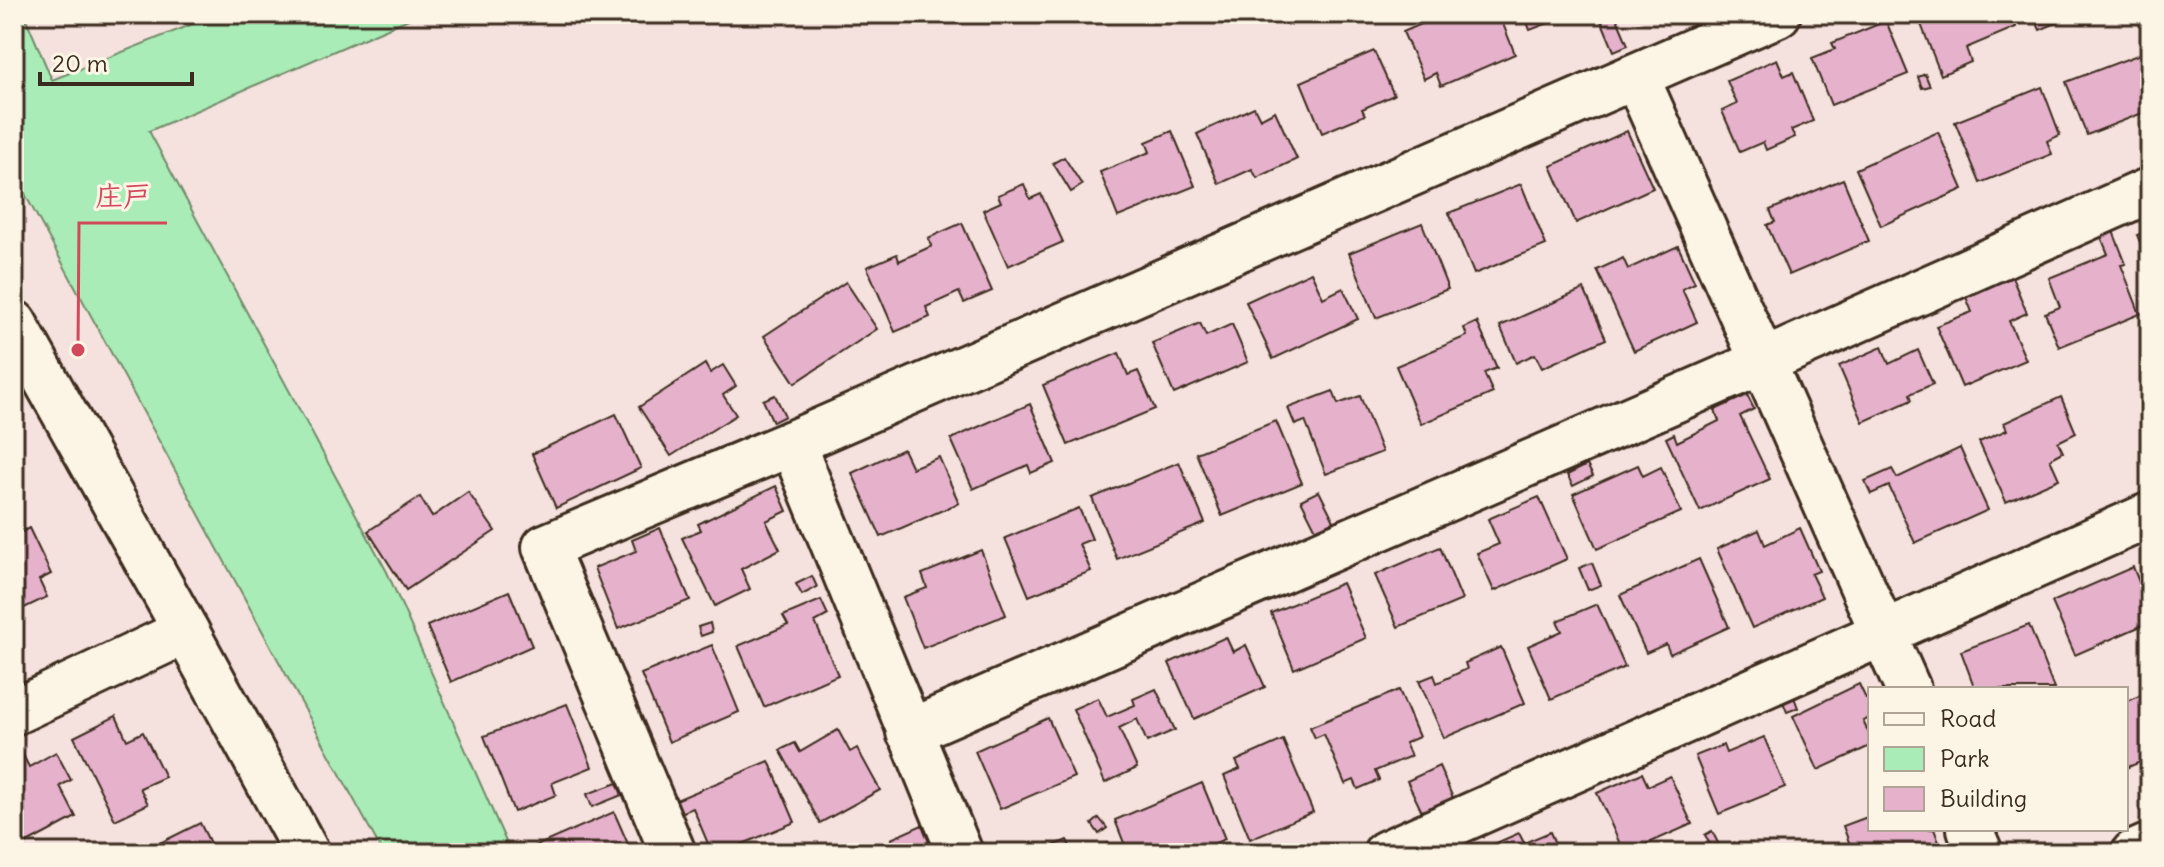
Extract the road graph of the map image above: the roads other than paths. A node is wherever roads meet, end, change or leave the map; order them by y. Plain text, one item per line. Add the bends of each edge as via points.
1 (1778, 14) edge
2 (1636, 76) junction
3 (2150, 190) edge
4 (14, 323) edge
5 (1762, 362) junction
6 (792, 443) junction
7 (2150, 515) edge
8 (186, 631) junction
9 (1884, 634) junction
10 (1907, 687) edge
11 (14, 712) edge
12 (909, 732) junction
13 (1971, 831) edge
14 (2150, 846) edge
15 (307, 853) edge
16 (673, 853) edge
17 (960, 853) edge
18 (1386, 853) edge
19 (1980, 853) edge
20 (2134, 853) edge

1 - 2 street
2 - 5 street
2 - 6 street
3 - 5 street
4 - 8 street
5 - 9 street
5 - 12 street
6 - 12 street
6 - 16 street via 545,547
7 - 9 street
8 - 11 street
8 - 15 street
9 - 10 street
9 - 18 street
12 - 17 street
13 - 19 street
14 - 20 street

